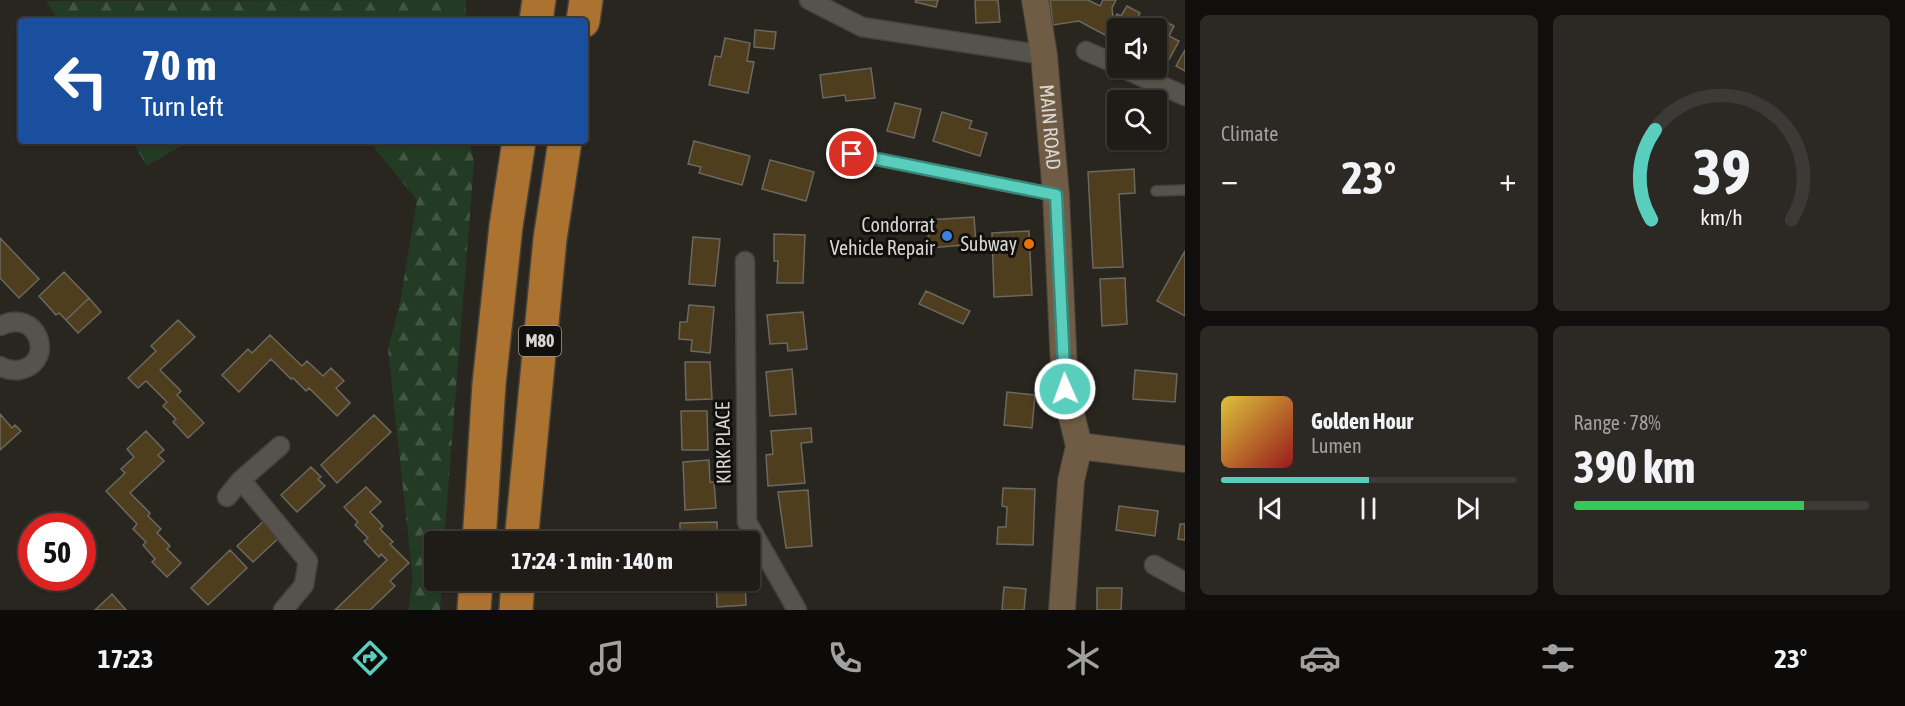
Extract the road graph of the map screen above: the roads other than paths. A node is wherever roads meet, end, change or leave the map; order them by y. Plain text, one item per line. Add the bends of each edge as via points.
1 (586, 0) edge
2 (809, 0) edge
3 (1035, 0) edge
4 (583, 18) edge
5 (1086, 51) dead end
6 (1044, 55) junction
7 (1107, 60) edge
8 (1144, 78) edge
9 (1185, 96) edge
10 (519, 144) edge
11 (565, 144) edge
12 (852, 154) dead end
13 (1185, 190) edge
14 (1156, 191) dead end
15 (1056, 195) junction
16 (745, 261) dead end
17 (0, 326) edge
18 (0, 366) edge
19 (280, 446) dead end
20 (1079, 446) junction
21 (1185, 459) edge
22 (241, 480) junction
23 (227, 497) dead end
24 (479, 531) edge
25 (522, 531) edge
26 (1154, 565) dead end
27 (1185, 582) edge
28 (475, 591) edge
29 (517, 591) edge
30 (283, 610) edge
31 (474, 610) edge
32 (516, 610) edge
33 (797, 610) edge
34 (1062, 610) edge

1 - 4 highway
2 - 6 street via 862,27
3 - 6 main road, MAIN ROAD
5 - 7 street
6 - 15 main road, MAIN ROAD
8 - 9 street
10 - 24 highway, M80 via 489,384
11 - 25 highway, M80 via 550,239
12 - 15 lane
13 - 14 lane
15 - 20 main road, MAIN ROAD via 1065,389
16 - 33 street, KIRK PLACE via 747,522
17 - 18 street via 15,321 30,326 40,348 27,368 11,371
19 - 22 street
20 - 21 main road
20 - 34 main road, MAIN ROAD via 1071,481
22 - 23 street
22 - 30 street via 308,561 304,585
26 - 27 street
28 - 31 highway
29 - 32 highway

